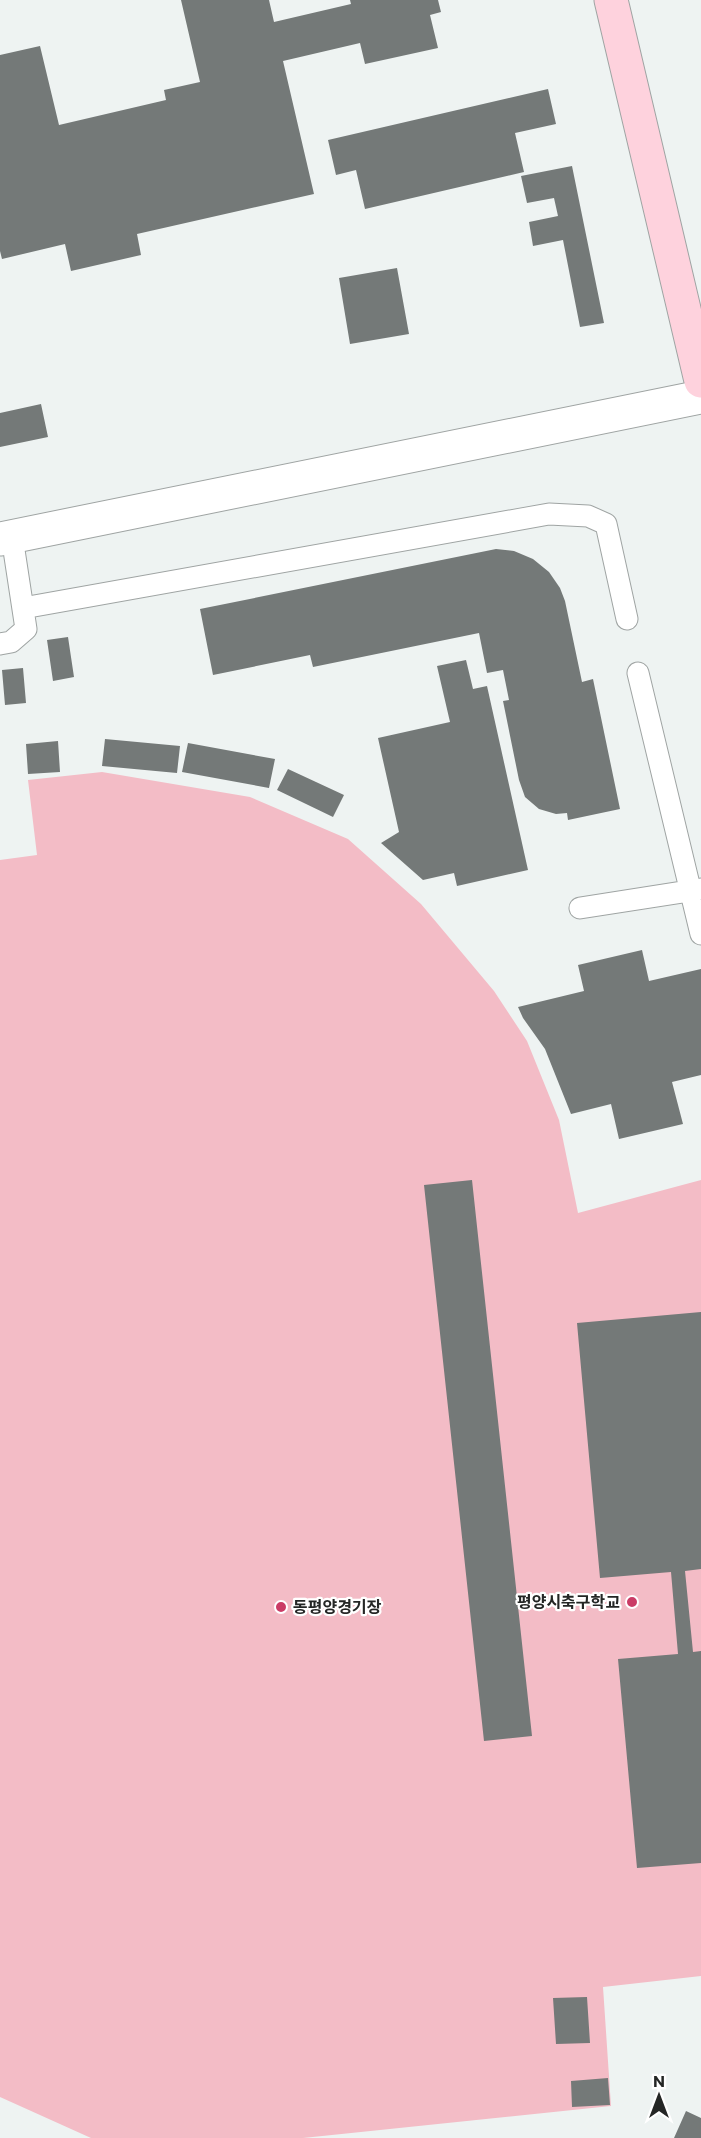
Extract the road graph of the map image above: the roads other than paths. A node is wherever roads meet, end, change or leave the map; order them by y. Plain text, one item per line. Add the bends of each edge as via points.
1 (611, 0) edge
2 (701, 381) edge
3 (701, 397) edge
4 (6, 538) edge
5 (23, 608) junction
6 (627, 619) dead end
7 (0, 644) edge
8 (638, 673) dead end
9 (696, 890) edge
10 (580, 908) dead end
11 (701, 934) edge

1 - 2 street
3 - 4 street
4 - 5 lane
5 - 6 lane via 549,514 588,516 606,524
5 - 7 lane via 26,629 11,642
8 - 9 lane
9 - 10 lane
9 - 11 lane

